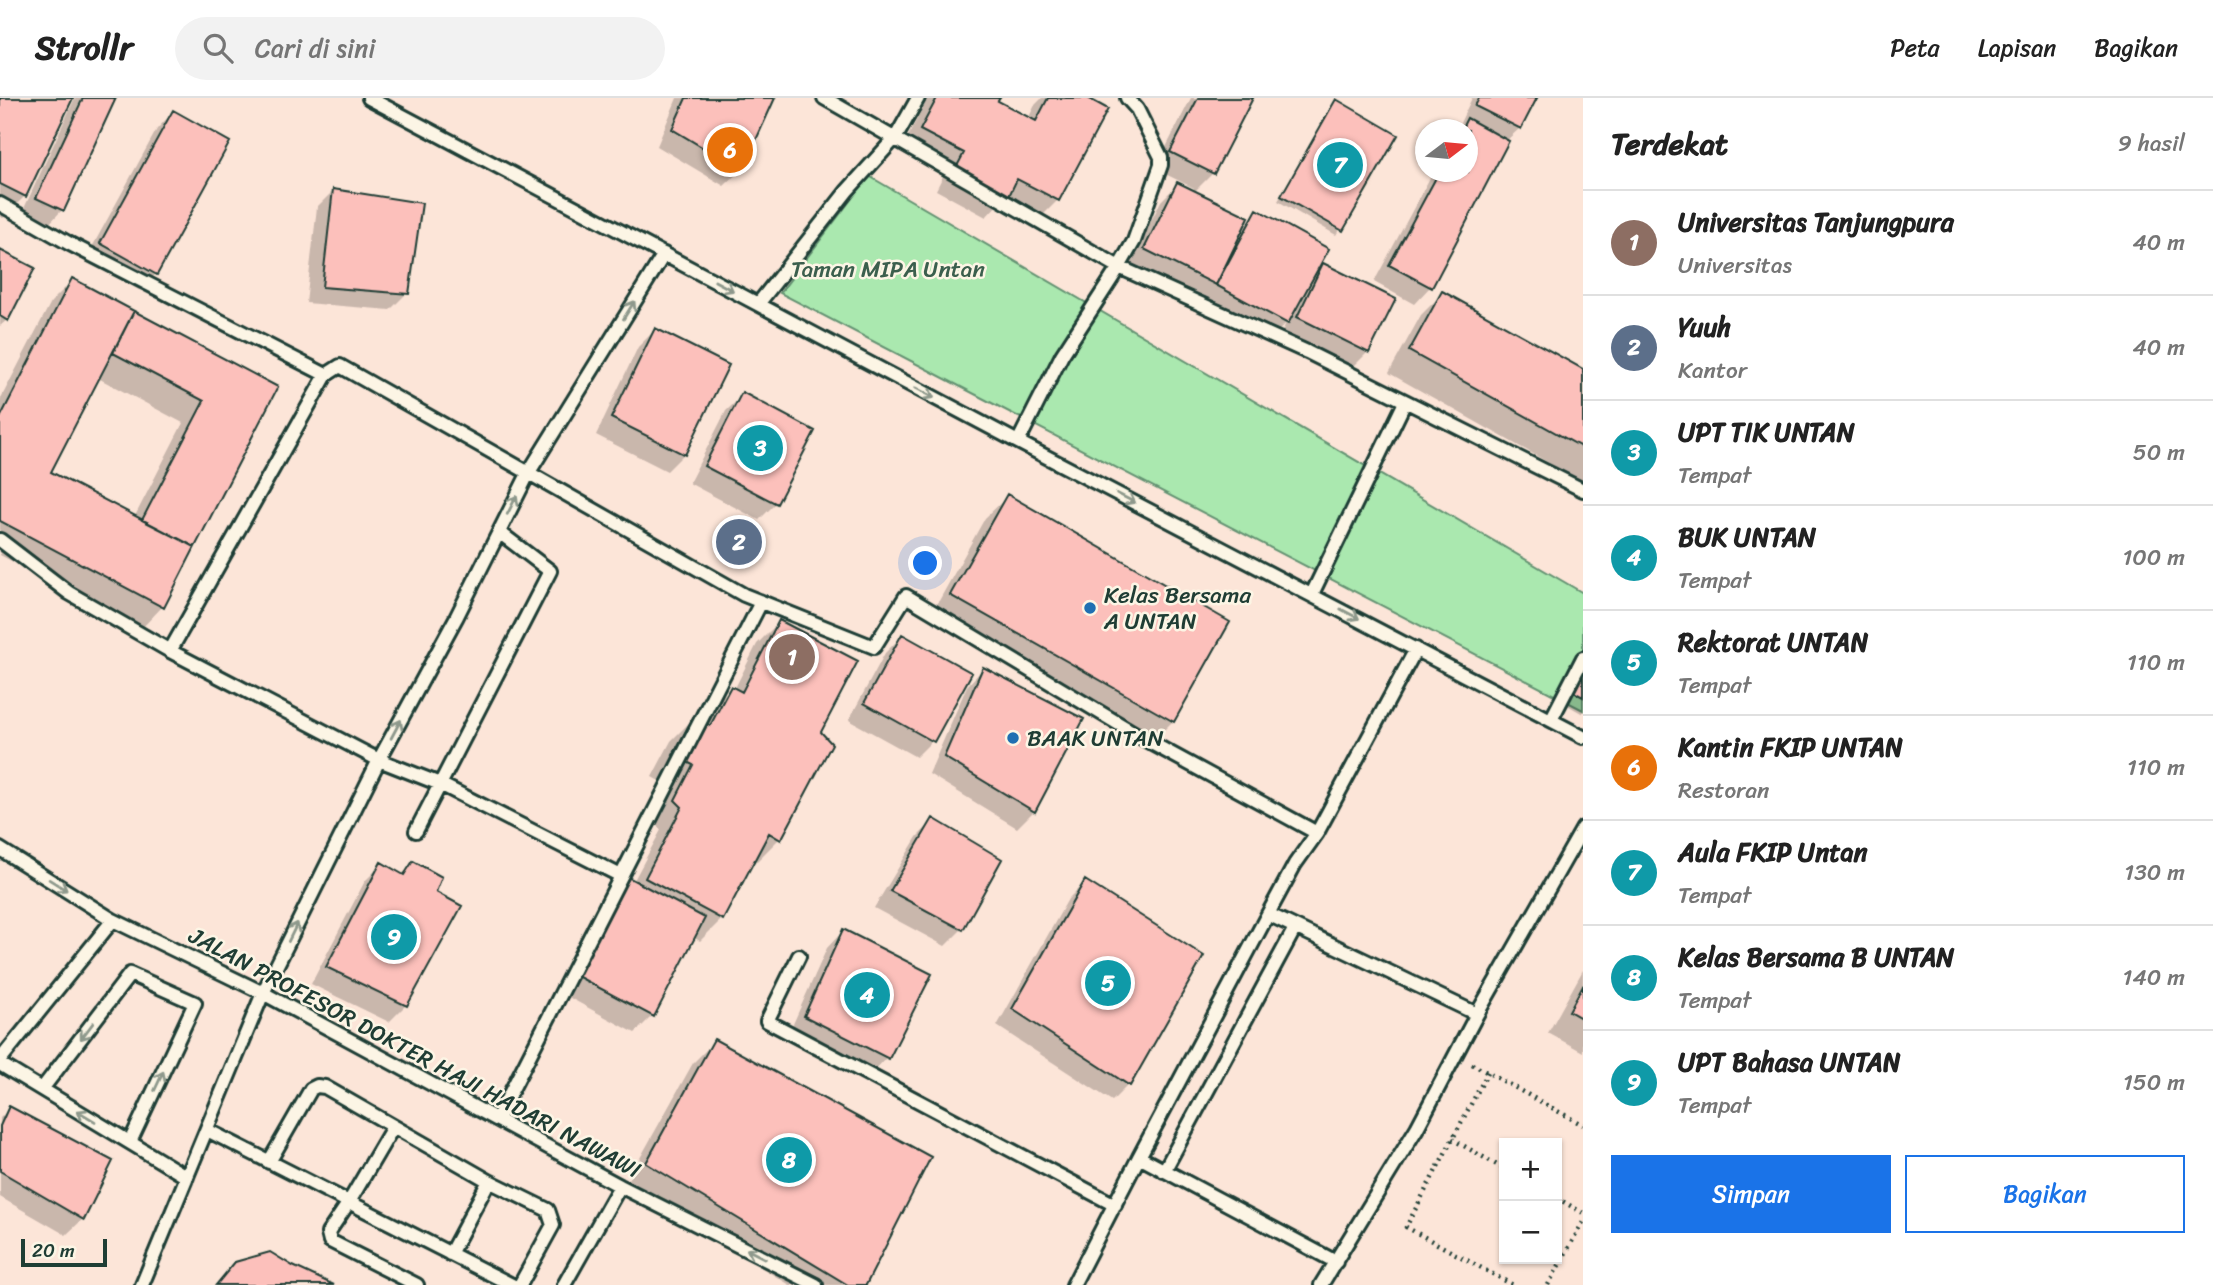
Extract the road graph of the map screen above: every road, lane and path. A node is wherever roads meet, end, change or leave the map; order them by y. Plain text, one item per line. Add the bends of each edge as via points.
1 (369, 98) edge
2 (824, 98) edge
3 (918, 98) edge
4 (1127, 98) edge
5 (896, 138) junction
6 (0, 204) edge
7 (664, 254) junction
8 (1119, 267) junction
9 (758, 304) junction
10 (327, 374) junction
11 (1405, 402) junction
12 (1018, 442) junction
13 (529, 472) junction
14 (1583, 490) edge
15 (499, 532) junction
16 (0, 540) edge
17 (1312, 594) junction
18 (761, 602) junction
19 (1416, 649) junction
20 (170, 651) junction
21 (1583, 658) edge
22 (1551, 720) junction
23 (1583, 737) edge
24 (379, 760) junction
25 (440, 783) junction
26 (1583, 828) edge
27 (416, 831) dead end
28 (1317, 833) junction
29 (0, 849) edge
30 (621, 876) junction
31 (1268, 914) junction
32 (113, 920) junction
33 (1296, 928) junction
34 (799, 956) dead end
35 (263, 993) junction
36 (1477, 1014) junction
37 (1456, 1055) junction
38 (0, 1062) edge
39 (1488, 1072) junction
40 (42, 1089) junction
41 (497, 1119) junction
42 (1583, 1125) edge
43 (393, 1127) junction
44 (206, 1130) junction
45 (1452, 1139) junction
46 (130, 1142) junction
47 (1139, 1157) junction
48 (269, 1161) junction
49 (1499, 1166) edge
50 (1164, 1171) junction
51 (187, 1177) junction
52 (489, 1181) junction
53 (620, 1185) junction
54 (1562, 1201) edge
55 (349, 1202) junction
56 (1115, 1205) junction
57 (1583, 1213) edge
58 (1583, 1222) edge
59 (1581, 1231) edge
60 (450, 1254) junction
61 (1336, 1262) junction
62 (809, 1283) edge
63 (142, 1285) edge
64 (417, 1285) edge
65 (512, 1285) edge
66 (520, 1285) edge
67 (564, 1285) edge
68 (1073, 1285) edge
69 (1321, 1285) edge
70 (1513, 1285) edge
71 (1548, 1285) edge

1 - 7 lane
2 - 5 lane
3 - 5 lane
4 - 8 lane via 1137,109 1161,165 1134,241
5 - 8 lane
5 - 9 lane via 847,191
6 - 10 lane
7 -> 9 lane
13 -> 7 lane
8 - 11 lane
8 - 12 lane via 1062,355
9 -> 12 lane
10 - 13 lane via 340,366
10 - 20 lane
11 - 14 lane
11 - 17 lane
12 -> 17 lane
15 -> 13 lane
13 - 18 lane
24 -> 15 lane
15 - 25 lane via 550,571
16 - 20 lane via 69,593
17 -> 19 lane
18 - 28 lane via 874,647 906,596 1144,739
18 - 30 lane
19 - 22 lane
19 - 28 lane
20 - 24 lane
21 - 22 lane
22 - 23 lane
24 - 25 lane
35 -> 24 lane
25 - 27 lane
25 - 30 lane
26 - 36 lane
28 - 31 lane
29 -> 32 lane, JALAN PROFESOR DOKTER HAJI HADARI NAWAWI
30 - 41 lane
31 - 33 lane
31 - 47 lane
32 - 35 lane, JALAN PROFESOR DOKTER HAJI HADARI NAWAWI
32 - 38 lane
33 - 36 lane
33 - 50 lane
34 - 56 lane via 766,1021
35 - 41 lane, JALAN PROFESOR DOKTER HAJI HADARI NAWAWI
35 - 44 lane
36 - 37 lane
37 - 39 path
37 - 61 lane
38 - 40 lane
39 - 42 path
39 - 45 path
46 -> 40 lane
46 -> 40 lane via 195,1003 130,974
41 - 53 lane, JALAN PROFESOR DOKTER HAJI HADARI NAWAWI
43 - 48 lane via 317,1086
43 - 52 lane
43 - 55 lane
44 - 48 lane
44 - 51 lane
45 - 49 path
45 - 70 path via 1406,1227
46 - 51 lane
47 - 50 lane
47 - 56 lane
48 - 55 lane
50 - 61 lane
51 - 63 lane
52 - 60 lane
52 - 66 lane via 548,1210 551,1217 553,1225
62 -> 53 lane, JALAN PROFESOR DOKTER HAJI HADARI NAWAWI
53 - 67 lane
54 - 57 path
55 - 60 lane
55 - 64 lane via 328,1233 330,1241
56 - 68 lane
58 - 59 path
59 - 71 path
60 - 65 lane
61 - 69 lane

